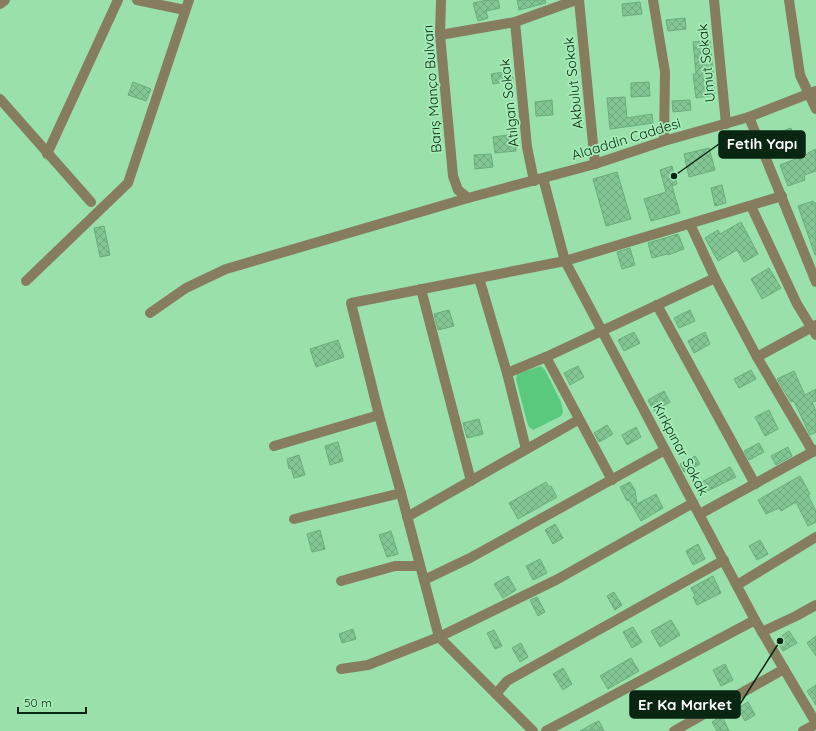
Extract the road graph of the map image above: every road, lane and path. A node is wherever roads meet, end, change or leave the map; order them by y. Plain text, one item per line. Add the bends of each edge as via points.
1 (4, 0) edge
2 (118, 0) edge
3 (137, 0) edge
4 (189, 0) edge
5 (440, 0) edge
6 (576, 0) edge
7 (579, 0) edge
8 (653, 0) edge
9 (714, 0) edge
10 (789, 0) edge
11 (0, 4) edge
12 (185, 10) junction
13 (515, 22) junction
14 (440, 36) junction
15 (813, 92) edge
16 (0, 99) edge
17 (816, 109) edge
18 (750, 118) junction
19 (726, 124) junction
20 (664, 141) junction
21 (47, 154) junction
22 (595, 164) junction
23 (539, 179) junction
24 (782, 196) junction
25 (468, 198) junction
26 (90, 202) dead end
27 (751, 206) junction
28 (690, 224) junction
29 (565, 261) junction
30 (479, 278) junction
31 (715, 278) junction
32 (26, 281) dead end
33 (816, 282) edge
34 (421, 289) junction
35 (657, 305) junction
36 (150, 313) dead end
37 (815, 329) edge
38 (602, 330) junction
39 (546, 357) junction
40 (758, 357) junction
41 (507, 373) junction
42 (379, 415) junction
43 (578, 420) junction
44 (274, 446) dead end
45 (526, 449) junction
46 (665, 450) junction
47 (814, 451) edge
48 (471, 480) junction
49 (612, 480) junction
50 (755, 484) junction
51 (401, 493) junction
52 (693, 503) junction
53 (700, 514) junction
54 (407, 517) junction
55 (294, 519) dead end
56 (816, 537) edge
57 (724, 560) junction
58 (420, 566) junction
59 (424, 580) junction
60 (341, 581) dead end
61 (736, 585) junction
62 (816, 605) edge
63 (755, 620) junction
64 (762, 632) junction
65 (439, 637) junction
66 (341, 669) dead end
67 (784, 669) junction
68 (496, 694) junction
69 (816, 724) edge
70 (531, 731) edge
71 (546, 731) edge
72 (674, 731) edge
73 (803, 731) edge

1 - 11 street
2 - 21 street
3 - 12 street
4 - 12 street
5 - 14 street, Barış Manço Bulvarı
6 - 13 street
7 - 22 street, Akbulut Sokak
8 - 20 street via 665,72
9 - 19 street, Umut Sokak
10 - 15 street via 800,75
12 - 32 street via 128,183
13 - 14 street
13 - 23 street, Atılgan Sokak via 527,147
14 - 25 street, Barış Manço Bulvarı via 453,176 458,190
15 - 17 street
15 - 18 street, Alaaddin Caddesi
16 - 21 street
18 - 19 street, Alaaddin Caddesi
18 - 24 street
19 - 20 street, Alaaddin Caddesi
20 - 22 street, Alaaddin Caddesi
21 - 26 street
22 - 23 street, Alaaddin Caddesi
23 - 25 street, Alaaddin Caddesi
23 - 29 street, Kırkpınar Sokak
24 - 27 street
24 - 33 street
25 - 36 street, Alaaddin Caddesi via 226,269 186,288
27 - 28 street
27 - 37 street via 797,304
28 - 29 street
28 - 31 street
29 - 30 street
29 - 38 street, Kırkpınar Sokak
30 - 34 street
30 - 41 street
31 - 35 street
31 - 40 street
34 - 42 street via 351,302
34 - 48 street
35 - 38 street
35 - 50 street
37 - 40 street
38 - 39 street
38 - 46 street, Kırkpınar Sokak
39 - 41 street
39 - 43 street
40 - 47 street
41 - 45 street
42 - 44 street
42 - 51 street
43 - 45 street
43 - 49 street
45 - 48 street
46 - 49 street
46 - 52 street, Kırkpınar Sokak
47 - 50 street
48 - 54 street
49 - 59 street via 470,558
50 - 53 street
51 - 54 street
51 - 55 street
52 - 53 street, Kırkpınar Sokak
52 - 65 street via 556,580
53 - 57 street, Kırkpınar Sokak
54 - 58 street
56 - 61 street
57 - 61 street, Kırkpınar Sokak
57 - 68 street via 507,681
58 - 59 street
58 - 60 street via 395,566
59 - 65 street
61 - 63 street, Kırkpınar Sokak
62 - 64 street
63 - 64 street, Kırkpınar Sokak
63 - 71 street
64 - 67 street, Kırkpınar Sokak
65 - 66 street via 368,665
65 - 68 street
67 - 69 street, Kırkpınar Sokak
67 - 72 street
68 - 70 street
69 - 73 street

